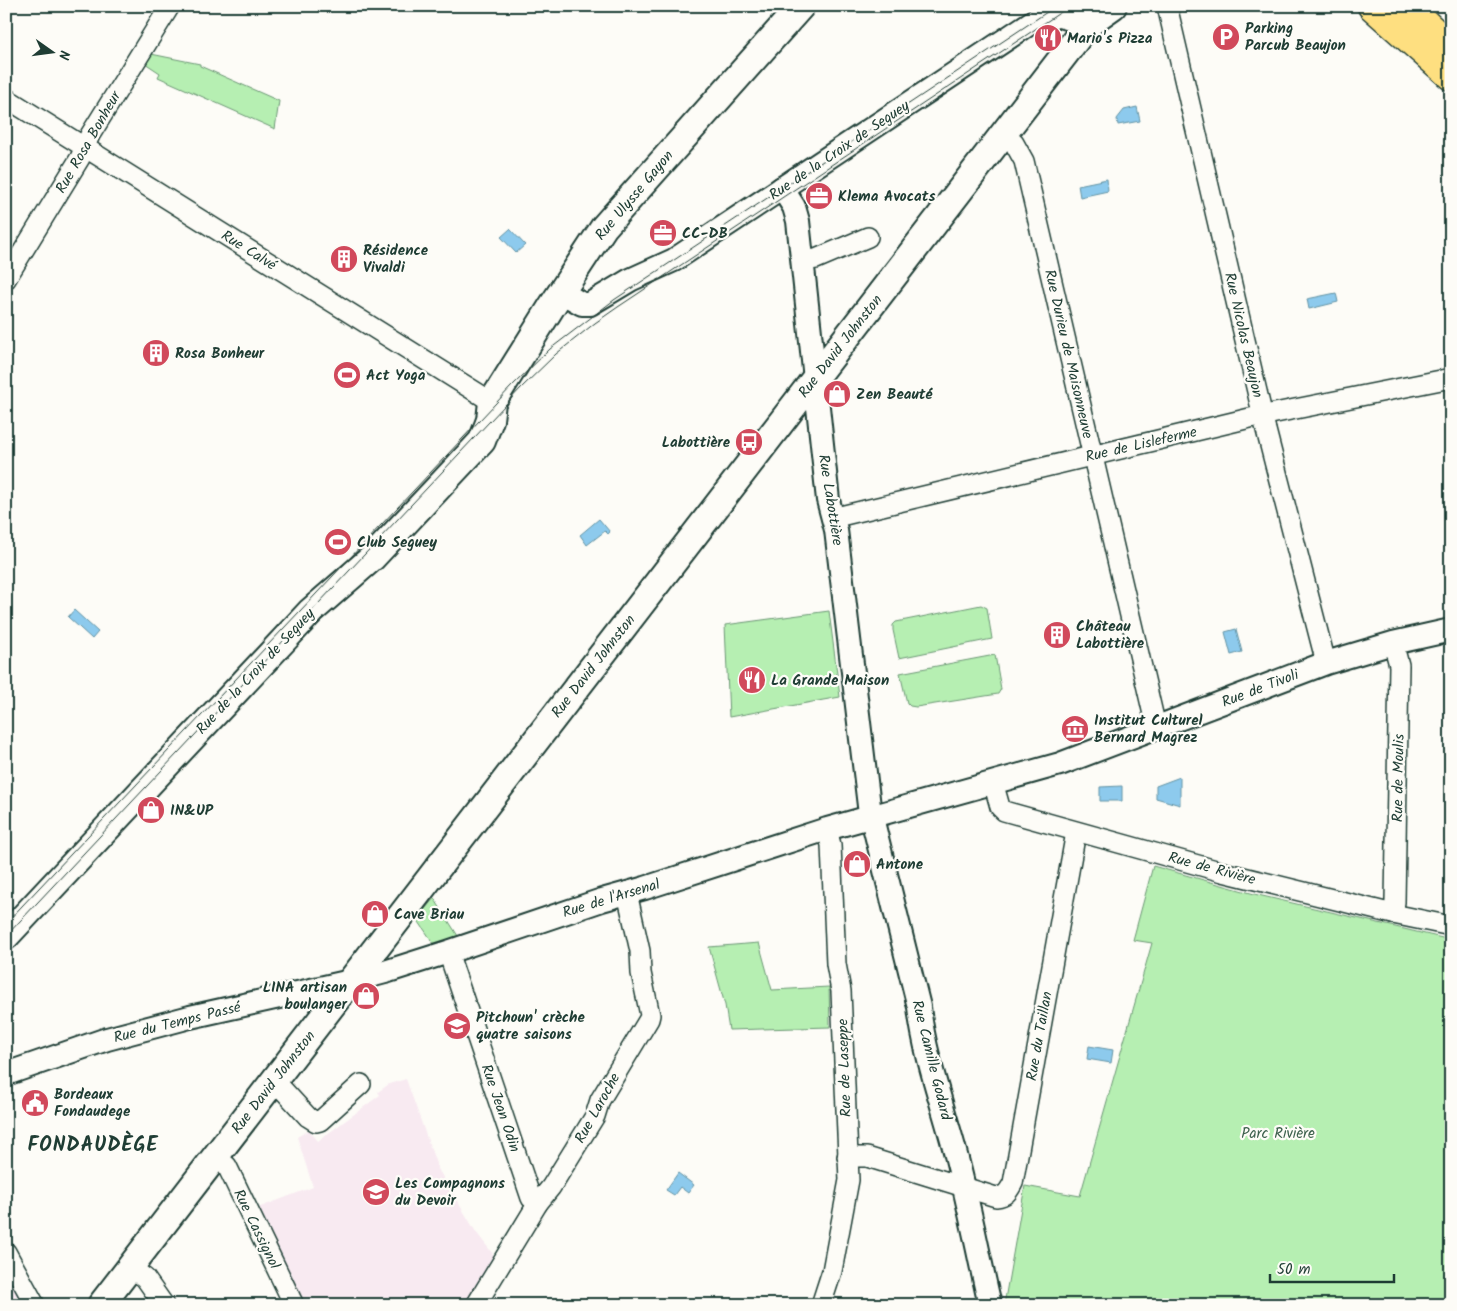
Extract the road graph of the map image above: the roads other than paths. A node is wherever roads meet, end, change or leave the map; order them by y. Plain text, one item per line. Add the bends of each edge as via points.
1 (170, 6) edge
2 (801, 6) edge
3 (1113, 6) edge
4 (1166, 6) edge
5 (1372, 6) edge
6 (1396, 12) edge
7 (1085, 28) junction
8 (1451, 48) edge
9 (1451, 76) edge
10 (6, 98) edge
11 (1003, 134) junction
12 (85, 147) junction
13 (782, 188) junction
14 (868, 237) dead end
15 (803, 261) junction
16 (6, 279) edge
17 (561, 292) junction
18 (1451, 378) edge
19 (815, 379) junction
20 (492, 402) junction
21 (1263, 415) junction
22 (1093, 455) junction
23 (832, 518) junction
24 (1451, 630) edge
25 (1393, 643) junction
26 (1326, 663) junction
27 (1156, 727) junction
28 (993, 782) junction
29 (872, 816) junction
30 (827, 829) junction
31 (1076, 832) junction
32 (626, 893) junction
33 (1393, 914) junction
34 (1451, 926) edge
35 (6, 936) edge
36 (448, 952) junction
37 (351, 981) junction
38 (6, 1074) edge
39 (274, 1080) junction
40 (361, 1084) dead end
41 (215, 1156) junction
42 (847, 1157) junction
43 (964, 1187) junction
44 (538, 1203) junction
45 (6, 1252) edge
46 (130, 1267) junction
47 (35, 1305) edge
48 (101, 1305) edge
49 (164, 1305) edge
50 (294, 1305) edge
51 (476, 1305) edge
52 (821, 1305) edge
53 (990, 1305) edge

1 - 12 street, Rue Rosa Bonheur
2 - 17 main road, Rue Ulysse Gayon via 604,227
3 - 7 main road
4 - 21 street, Rue Nicolas Beaujon
5 - 6 main road
6 - 8 main road
6 - 9 main road
7 - 11 main road, Rue David Johnston
7 - 13 street, Rue de la Croix de Seguey via 1071,18 1057,15 1038,18
10 - 12 street, Rue Calvé
11 - 19 main road, Rue David Johnston
11 - 22 street, Rue Durieu de Maisonneuve via 1014,143 1024,161
12 - 16 street, Rue Rosa Bonheur
12 - 20 street, Rue Calvé
13 - 15 street, Rue Labottière via 794,207
13 - 17 street, Rue de la Croix de Seguey via 674,260 630,280 590,304 582,304
14 - 15 street via 816,259
15 - 19 street, Rue Labottière
17 - 20 main road, Rue Ulysse Gayon
18 - 21 street, Rue de Lisleferme
19 - 23 street, Rue Labottière
19 - 37 main road, Rue David Johnston
20 - 35 main road, Rue de la Croix de Seguey via 490,420 482,441 372,558 311,611
21 - 22 street, Rue de Lisleferme
21 - 26 street, Rue Nicolas Beaujon
22 - 23 street, Rue de Lisleferme
22 - 27 street, Rue Durieu de Maisonneuve
23 - 29 street, Rue Labottière
24 - 25 street, Rue de Tivoli
25 - 26 street, Rue de Tivoli
25 - 33 street, Rue de Moulis via 1399,666 1396,902
26 - 27 street, Rue de Tivoli
27 - 28 street, Rue de Tivoli via 1060,764
28 - 29 street, Rue de Tivoli
28 - 31 street, Rue de Rivière via 1004,811
29 - 30 street, Rue de l'Arsenal
29 - 43 street, Rue Camille Godard via 919,1007 922,1032
30 - 32 street, Rue de l'Arsenal
30 - 42 street, Rue de Laseppe via 831,845 836,964 841,991
31 - 33 street, Rue de Rivière
31 - 43 street, Rue du Taillan via 1013,1184 1004,1196 996,1197
32 - 36 street, Rue de l'Arsenal
32 - 44 street, Rue Laroche via 640,951 649,1019 600,1100 595,1116
33 - 34 street, Rue de Rivière
36 - 37 street, Rue de l'Arsenal
36 - 44 street, Rue Jean Odin via 531,1198
37 - 38 street, Rue du Temps Passé via 107,1039
37 - 39 main road, Rue David Johnston
39 - 40 street via 316,1122
39 - 41 main road, Rue David Johnston
41 - 46 main road, Rue David Johnston
41 - 50 street, Rue Cassignol via 227,1166
42 - 43 street, Rue du Taillan via 867,1157
42 - 52 street, Rue de Laseppe via 849,1180 832,1271
43 - 53 street, Rue Camille Godard
44 - 51 street, Rue Laroche
45 - 47 street
46 - 48 main road, Rue David Johnston
46 - 49 street via 144,1278

